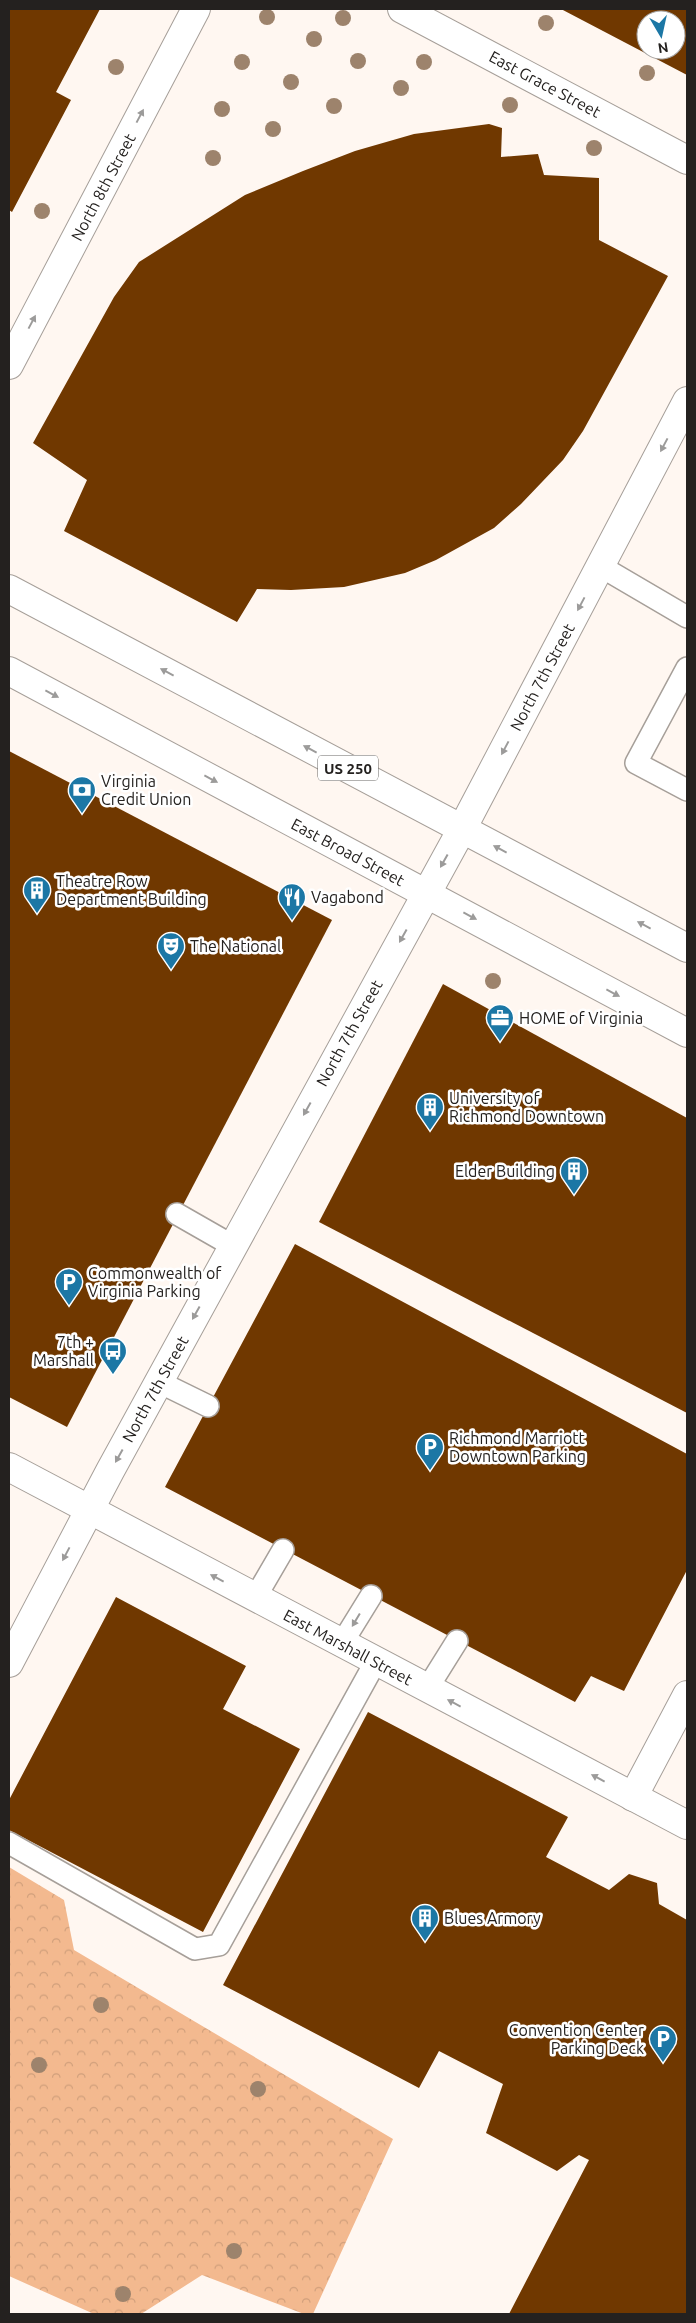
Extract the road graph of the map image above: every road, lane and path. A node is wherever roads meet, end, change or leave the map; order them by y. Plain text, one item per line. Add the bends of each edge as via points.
1 (196, 9) edge
2 (402, 9) edge
3 (687, 160) edge
4 (9, 365) edge
5 (687, 401) edge
6 (600, 566) junction
7 (9, 589) edge
8 (687, 617) edge
9 (687, 668) edge
10 (9, 672) edge
11 (687, 790) edge
12 (462, 829) junction
13 (427, 894) junction
14 (687, 948) edge
15 (687, 1033) edge
16 (178, 1214) dead end
17 (233, 1246) junction
18 (159, 1382) junction
19 (208, 1406) dead end
20 (9, 1467) edge
21 (89, 1511) junction
22 (283, 1550) dead end
23 (371, 1596) dead end
24 (256, 1598) junction
25 (457, 1641) dead end
26 (342, 1644) junction
27 (376, 1661) junction
28 (9, 1664) edge
29 (427, 1689) junction
30 (687, 1695) edge
31 (633, 1797) junction
32 (687, 1825) edge
33 (9, 1844) edge

4 -> 1 main road, North 8th Street
2 - 3 main road, East Grace Street
5 -> 6 main road, North 7th Street
6 - 8 lane
6 -> 12 main road, North 7th Street
12 -> 7 main road, US 250
9 - 11 lane via 636,763
10 -> 13 main road, East Broad Street
12 -> 13 main road, North 7th Street
14 -> 12 main road, US 250
13 -> 15 main road, East Broad Street
13 -> 17 main road, North 7th Street
16 - 17 lane
17 -> 18 main road, North 7th Street
18 - 19 lane
18 -> 21 main road, North 7th Street
20 - 21 main road, East Marshall Street
24 -> 21 main road, East Marshall Street
21 -> 28 main road, North 7th Street
22 - 24 lane
23 -> 26 lane
24 - 26 main road, East Marshall Street
25 - 29 lane
26 - 27 main road, East Marshall Street
27 - 29 main road, East Marshall Street
27 - 33 lane via 219,1945 194,1949
31 -> 29 main road, East Marshall Street
30 - 31 main road
31 - 32 main road, East Marshall Street

